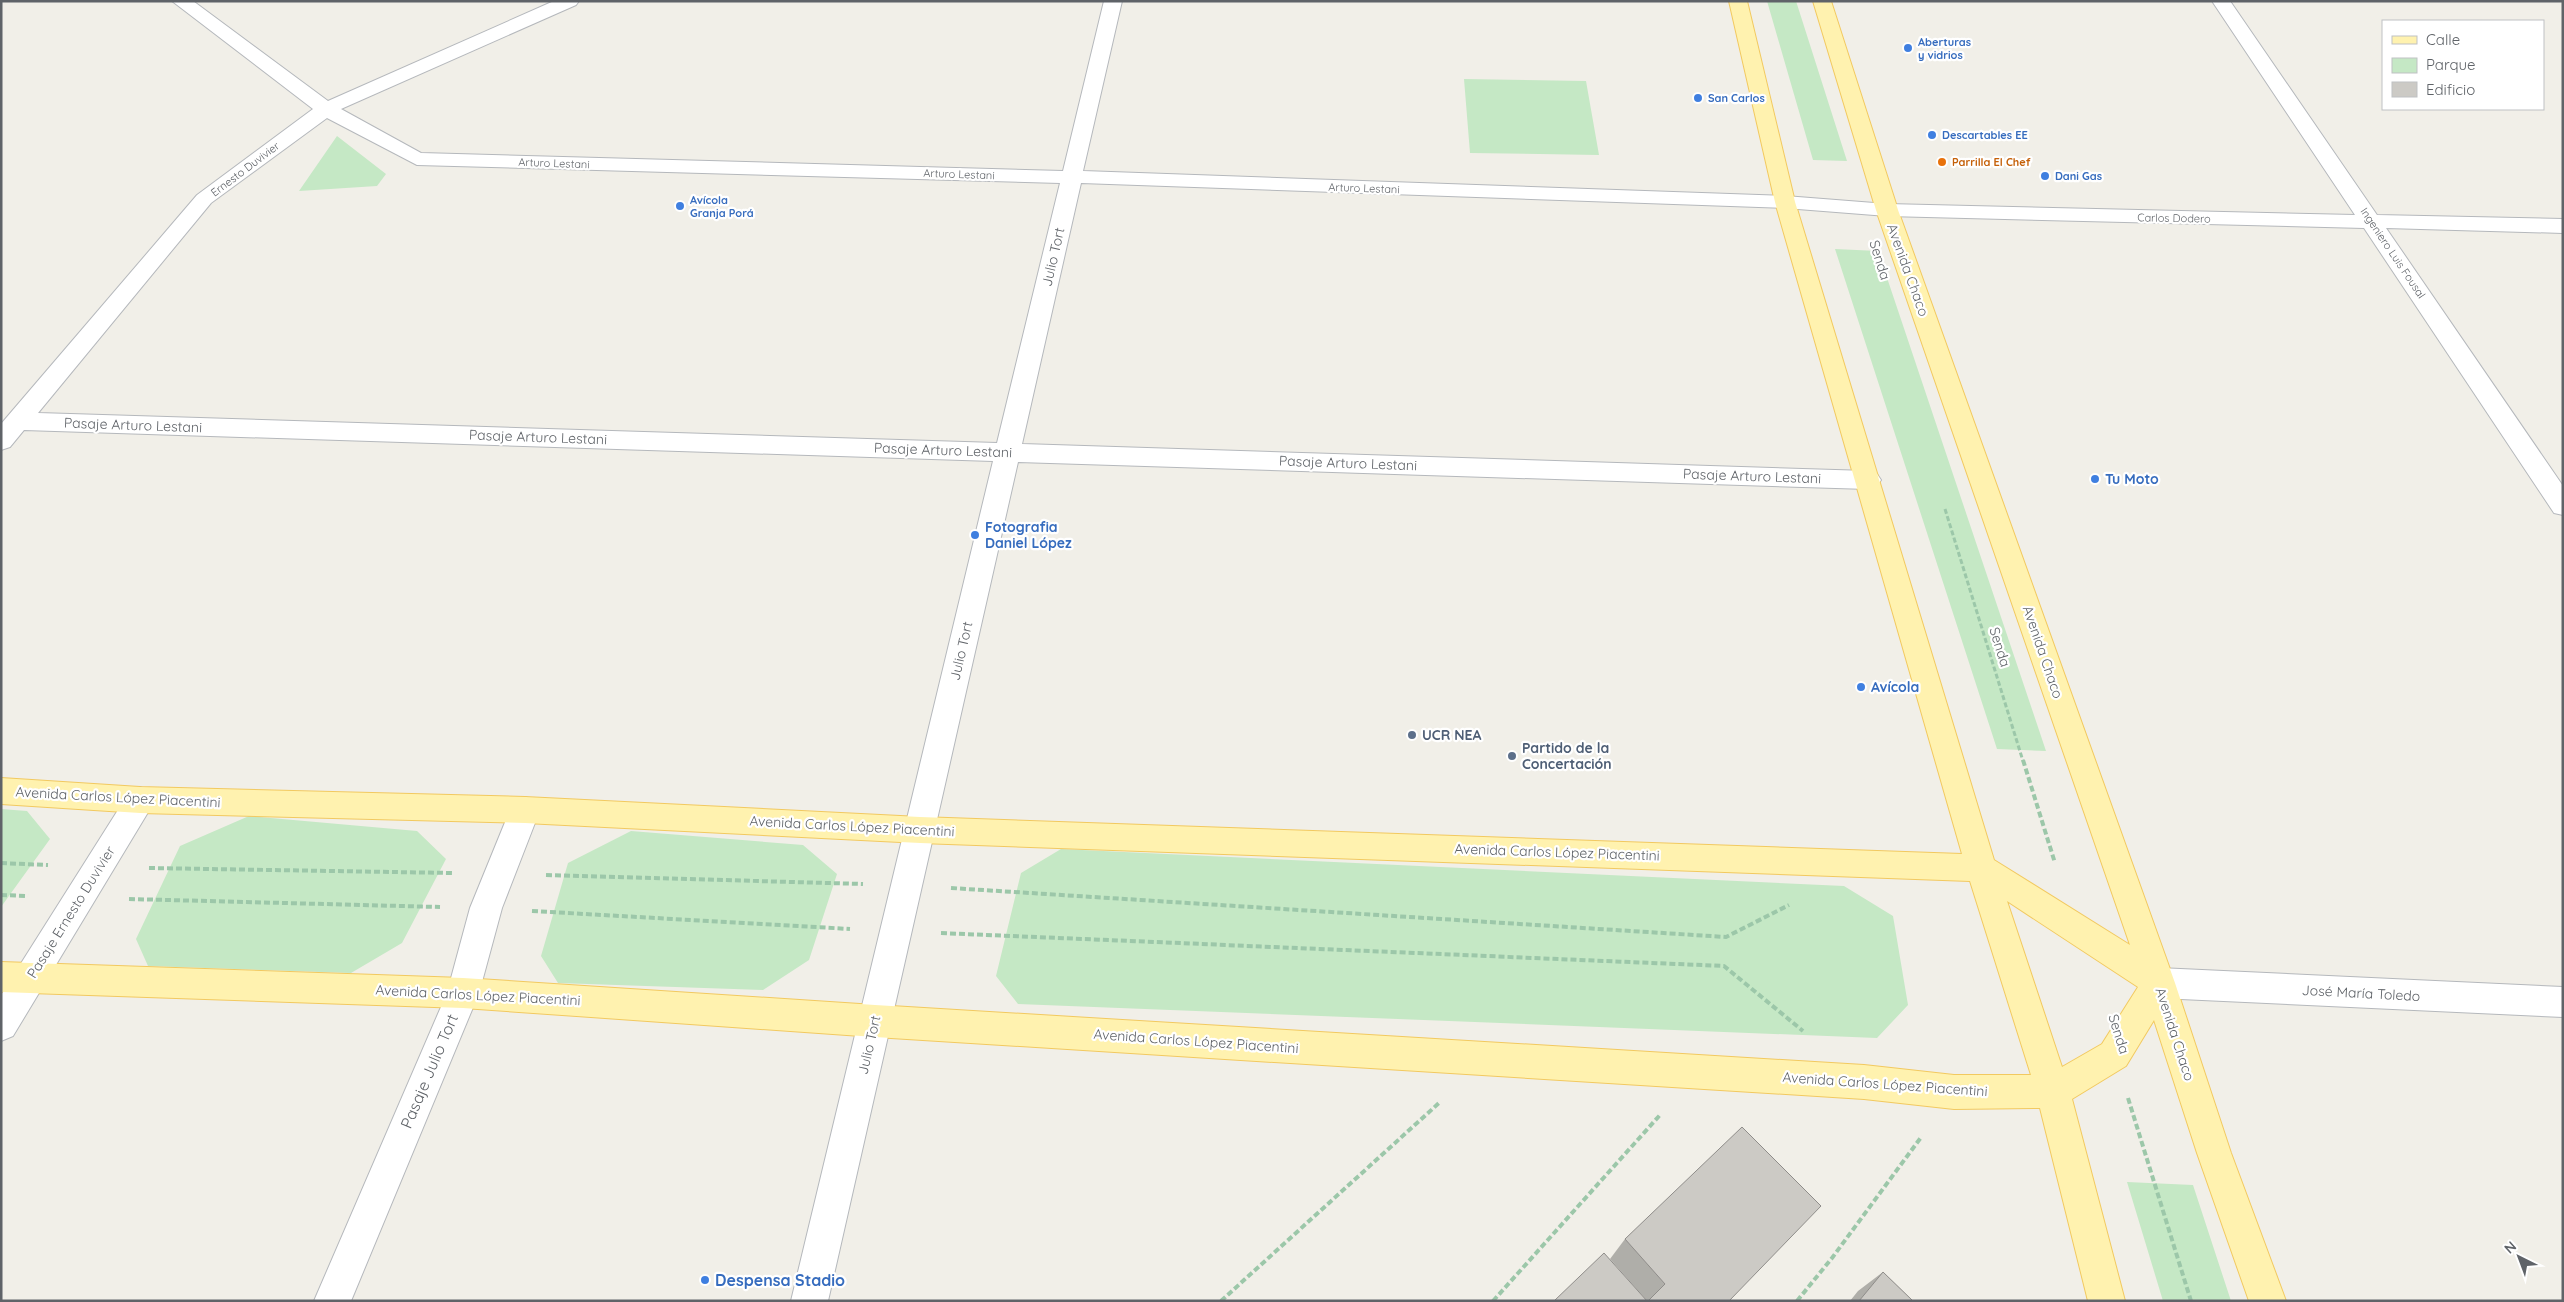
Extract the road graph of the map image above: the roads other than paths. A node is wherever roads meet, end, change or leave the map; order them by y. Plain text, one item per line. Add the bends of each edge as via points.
1 (181, 1) edge
2 (570, 1) edge
3 (1113, 1) edge
4 (1738, 1) edge
5 (1822, 1) edge
6 (2220, 1) edge
7 (326, 109) junction
8 (1072, 177) junction
9 (1785, 202) junction
10 (1887, 210) junction
11 (2372, 223) junction
12 (2563, 226) edge
13 (18, 421) junction
14 (1, 441) edge
15 (1008, 452) junction
16 (1868, 480) junction
17 (2563, 506) edge
18 (1, 792) edge
19 (140, 800) junction
20 (525, 810) junction
21 (920, 830) junction
22 (1981, 868) junction
23 (16, 977) edge
24 (2159, 983) junction
25 (463, 993) junction
26 (2563, 1002) edge
27 (875, 1021) junction
28 (1, 1025) edge
29 (2053, 1091) junction
30 (332, 1301) edge
31 (809, 1301) edge
32 (2107, 1301) edge
33 (2268, 1301) edge

1 - 7 street, Arturo Lestani
2 - 7 street, Ernesto Duvivier
3 - 8 street, Julio Tort
4 - 9 main road
5 - 10 main road, Avenida Chaco
6 - 11 street, Ingeniero Luis Fousal
7 - 8 street, Arturo Lestani via 417,159
7 - 13 street, Ernesto Duvivier via 204,200
8 - 9 street, Arturo Lestani
8 - 15 street, Julio Tort
9 - 10 street, Carlos Dodero
9 - 16 main road
10 - 11 street, Carlos Dodero
10 - 24 main road, Avenida Chaco
11 - 12 street, Carlos Dodero
11 - 17 street, Ingeniero Luis Fousal
13 - 14 street, Ernesto Duvivier
13 - 15 street, Pasaje Arturo Lestani
15 - 16 street, Pasaje Arturo Lestani
15 - 21 street, Julio Tort
16 - 22 main road
18 - 19 main road, Avenida Carlos López Piacentini
19 - 20 main road, Avenida Carlos López Piacentini
19 - 23 street, Pasaje Ernesto Duvivier via 79,898
20 - 21 main road, Avenida Carlos López Piacentini
20 - 25 street, Pasaje Julio Tort via 486,908
21 - 22 main road, Avenida Carlos López Piacentini
21 - 27 street, Julio Tort
22 - 24 main road, Avenida Carlos López Piacentini
22 - 29 main road
23 - 25 main road, Avenida Carlos López Piacentini
23 - 28 street, Pasaje Ernesto Duvivier
24 - 26 street, José María Toledo
24 - 29 main road via 2114,1054
24 - 33 main road, Avenida Chaco via 2214,1154
25 - 27 main road, Avenida Carlos López Piacentini
25 - 30 street, Pasaje Julio Tort
27 - 29 main road, Avenida Carlos López Piacentini via 1864,1082 1954,1092
27 - 31 street, Julio Tort
29 - 32 main road

